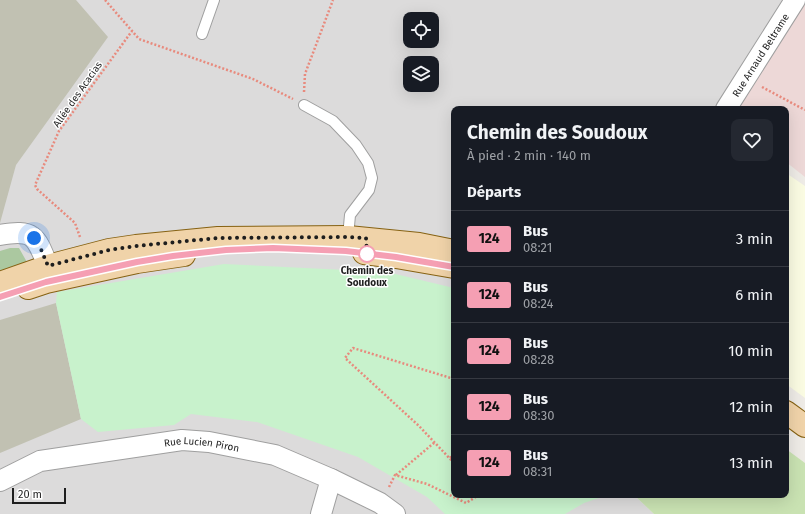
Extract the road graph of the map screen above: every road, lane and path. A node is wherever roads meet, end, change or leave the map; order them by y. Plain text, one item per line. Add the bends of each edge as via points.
1 (105, 0) edge
2 (214, 0) edge
3 (333, 0) edge
4 (795, 0) edge
5 (132, 30) junction
6 (202, 34) dead end
7 (745, 78) junction
8 (304, 105) junction
9 (728, 106) edge
10 (805, 110) edge
11 (75, 223) dead end
12 (0, 235) edge
13 (348, 237) junction
14 (451, 249) edge
15 (48, 266) junction
16 (451, 266) edge
17 (0, 283) edge
18 (0, 297) edge
19 (451, 378) edge
20 (789, 414) edge
21 (805, 426) edge
22 (789, 428) edge
23 (805, 440) edge
24 (435, 442) junction
25 (450, 458) edge
26 (395, 475) junction
27 (332, 479) junction
28 (0, 481) edge
29 (451, 496) edge
30 (456, 498) edge
31 (474, 498) edge
32 (388, 509) edge
33 (321, 514) edge

1 - 5 path
2 - 6 lane
3 - 8 path via 305,74
4 - 7 street, Rue Arnaud Beltrame
5 - 8 path via 139,39 252,79
5 - 11 path, Allée des Acacias via 59,132 35,185
7 - 9 street, Rue Arnaud Beltrame
7 - 10 path
8 - 13 lane via 333,121 356,145 368,163 372,178 368,190 350,215
12 - 15 street via 16,232 26,233 34,238
13 - 14 main road
13 - 15 main road via 218,238 109,250
15 - 17 main road
16 - 18 main road via 396,257 310,249 226,250 137,262 46,282
19 - 24 path via 353,348 345,358
20 - 21 main road
22 - 23 main road
24 - 25 path
24 - 26 path
26 - 29 path via 427,484
26 - 32 path
27 - 28 street, Rue Lucien Piron via 276,455 209,442 182,440 40,461
27 - 32 street, Rue Lucien Piron
27 - 33 street
30 - 31 path via 466,503

